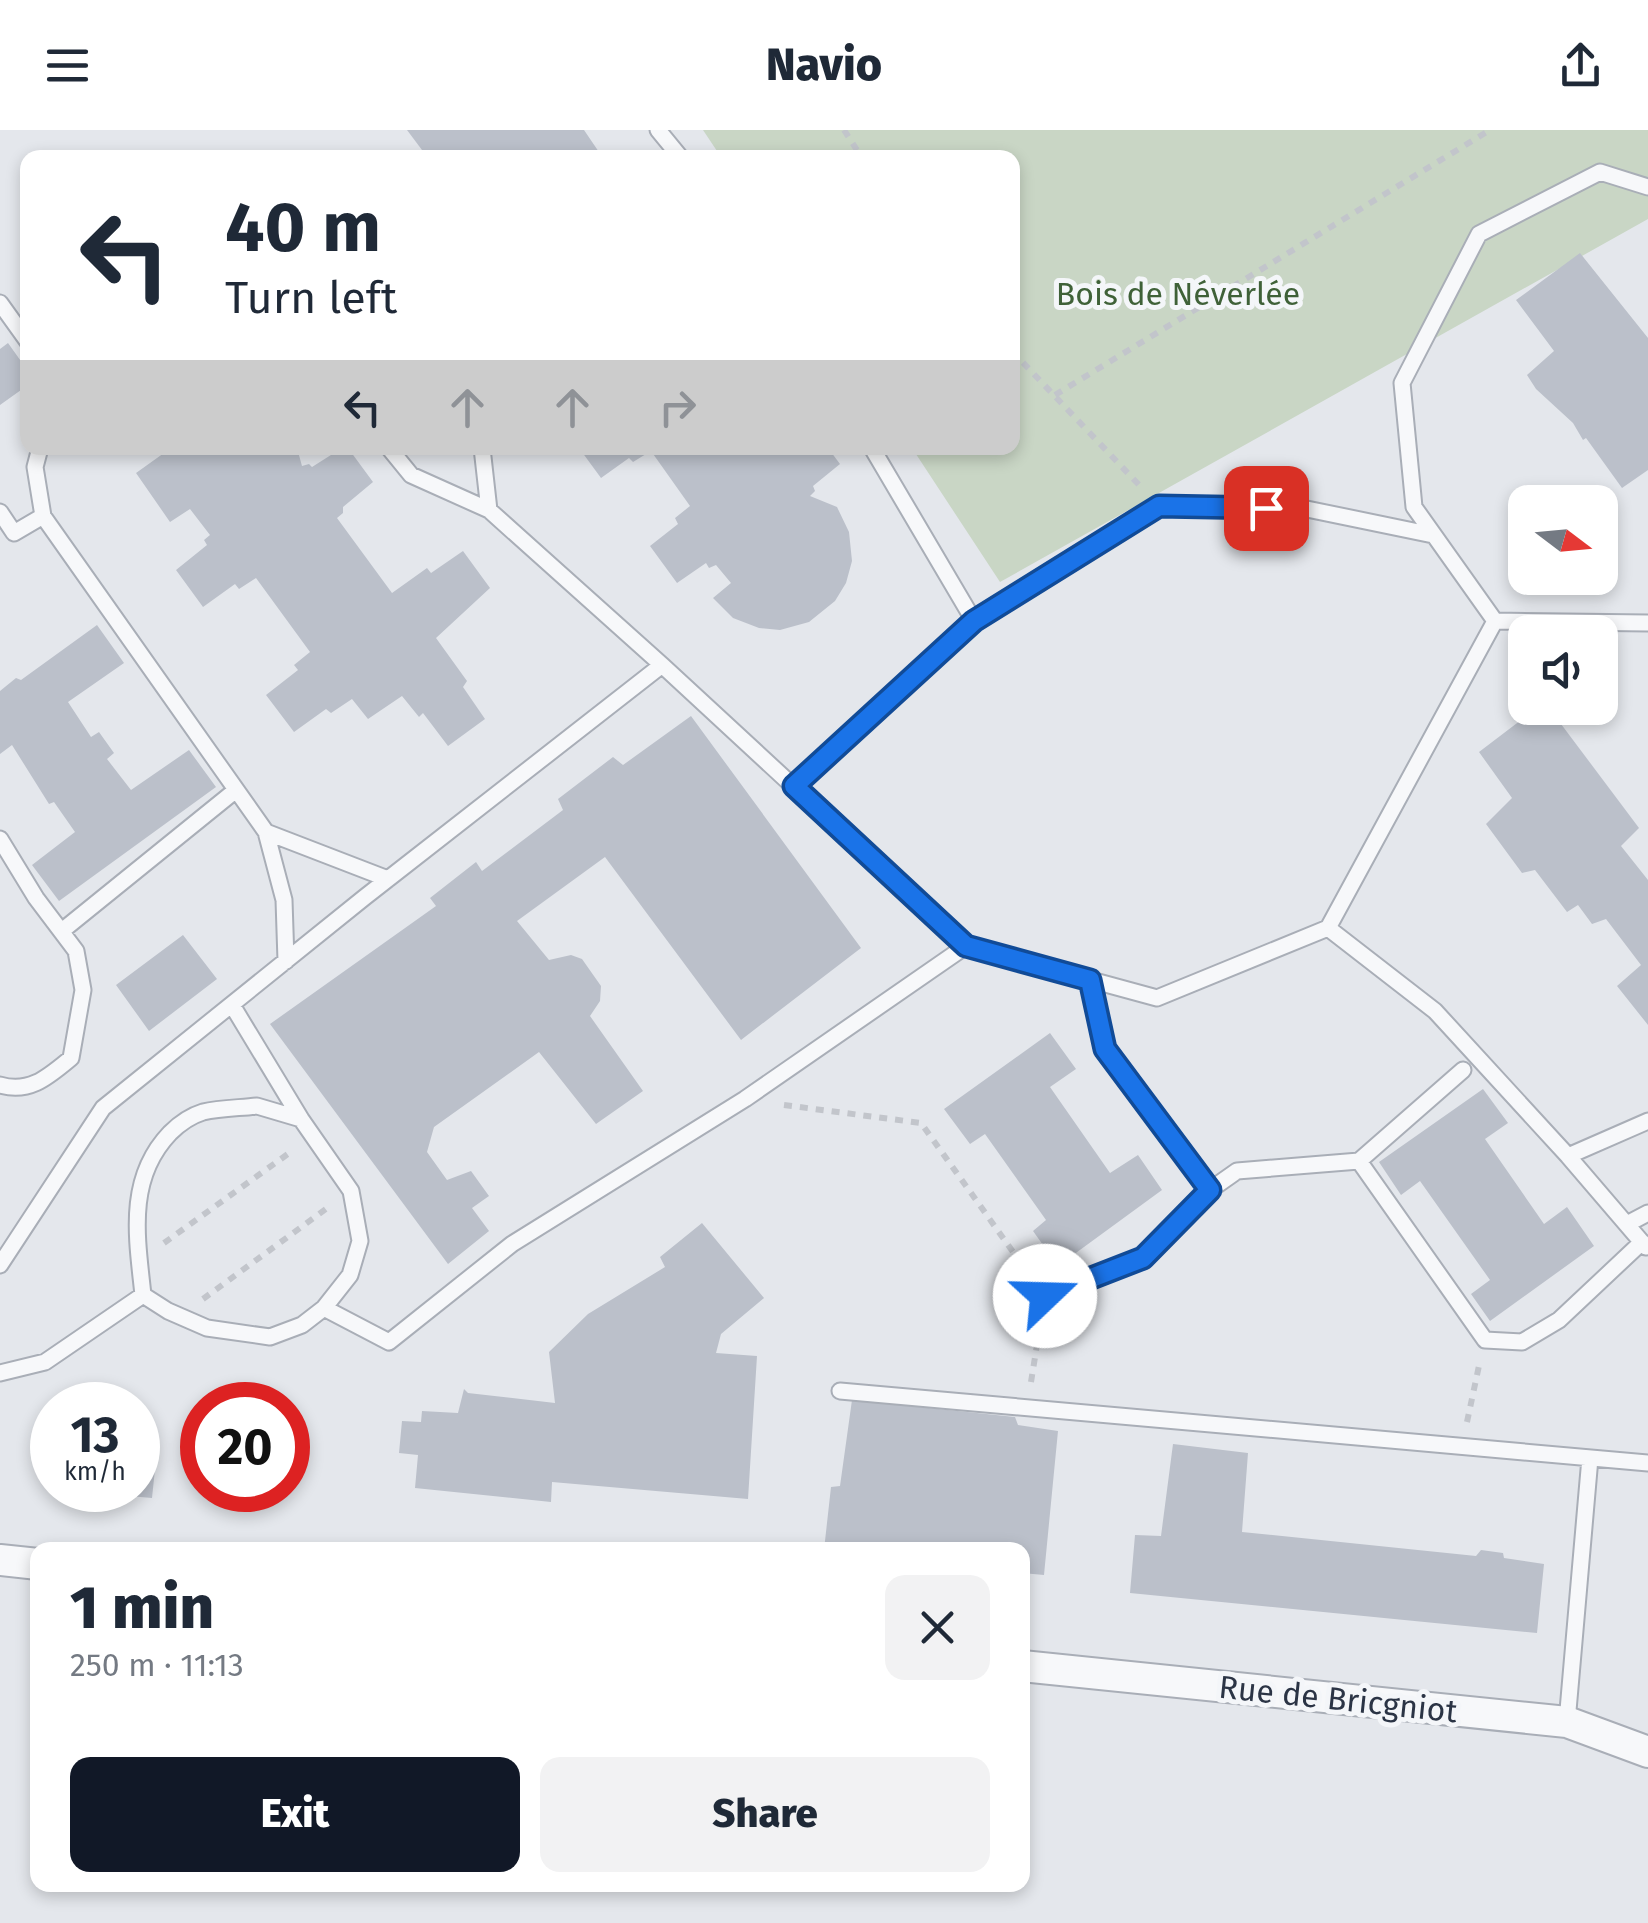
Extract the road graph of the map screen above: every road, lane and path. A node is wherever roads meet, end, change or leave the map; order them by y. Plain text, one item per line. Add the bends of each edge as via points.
1 (658, 130) edge
2 (1490, 130) edge
3 (675, 150) edge
4 (1648, 187) edge
5 (0, 303) edge
6 (20, 331) edge
7 (1020, 359) edge
8 (1054, 395) junction
9 (39, 455) edge
10 (395, 455) edge
11 (483, 455) edge
12 (876, 455) edge
13 (1159, 506) junction
14 (488, 510) junction
15 (0, 512) edge
16 (44, 516) junction
17 (1433, 534) junction
18 (974, 621) junction
19 (1495, 621) junction
20 (1648, 624) edge
21 (662, 665) junction
22 (794, 786) junction
23 (236, 790) junction
24 (266, 832) junction
25 (0, 839) edge
26 (388, 879) junction
27 (1328, 928) junction
28 (63, 930) junction
29 (966, 946) junction
30 (286, 961) junction
31 (1090, 980) junction
32 (232, 1005) junction
33 (1463, 1070) dead end
34 (0, 1085) edge
35 (745, 1099) junction
36 (301, 1118) junction
37 (1648, 1121) edge
38 (313, 1136) junction
39 (1568, 1156) junction
40 (1359, 1161) junction
41 (1210, 1190) junction
42 (352, 1191) junction
43 (1648, 1213) edge
44 (1629, 1223) junction
45 (1645, 1246) edge
46 (140, 1261) junction
47 (0, 1264) edge
48 (143, 1295) junction
49 (1045, 1296) junction
50 (324, 1308) junction
51 (180, 1316) junction
52 (1485, 1340) junction
53 (0, 1373) edge
54 (840, 1391) dead end
55 (1027, 1408) junction
56 (1462, 1446) junction
57 (1590, 1458) junction
58 (1648, 1463) edge
59 (0, 1560) edge
60 (30, 1563) edge
61 (1030, 1667) edge
62 (1567, 1722) junction
63 (1648, 1752) edge

1 - 3 lane
2 - 8 path
4 - 17 lane via 1600,172 1479,234 1402,383 1414,508
5 - 6 lane
7 - 8 path
8 - 13 path
9 - 16 lane
10 - 14 lane via 411,475
11 - 14 lane
12 - 18 lane
13 - 17 lane via 1302,508
13 - 18 lane
14 - 21 lane
15 - 16 lane via 14,532
16 - 23 lane
17 - 19 lane
18 - 22 lane
19 - 20 lane
19 - 27 lane
21 - 22 lane
21 - 26 lane
22 - 29 lane
23 - 24 lane
23 - 28 lane
24 - 26 lane
24 - 30 lane via 284,900
25 - 28 lane
26 - 30 lane
27 - 31 lane via 1157,998
27 - 39 lane via 1435,1011
28 - 34 lane via 76,950 83,990 71,1058 26,1088
29 - 31 lane
29 - 35 lane
30 - 32 lane
31 - 41 lane via 1105,1049
32 - 36 lane
32 - 47 lane via 103,1108
33 - 40 lane
35 - 49 path via 921,1124
35 - 50 lane via 512,1244 390,1342
36 - 38 lane
36 - 46 lane via 258,1106 204,1112 181,1122 144,1172 136,1205
37 - 39 lane
38 - 42 lane
38 - 46 path
39 - 44 lane
40 - 41 lane via 1237,1171
40 - 52 lane
41 - 49 lane via 1143,1258
42 - 50 lane via 360,1241 350,1275
42 - 51 path
43 - 44 lane
44 - 45 lane
45 - 52 lane via 1559,1320 1522,1342
46 - 48 lane
48 - 51 lane
48 - 53 lane via 45,1362
49 - 55 path
50 - 51 lane via 270,1337 207,1328
52 - 56 path
54 - 55 lane
55 - 56 lane
56 - 57 lane
57 - 58 lane
57 - 62 lane
59 - 60 street
61 - 62 street, Rue de Bricgniot
62 - 63 street, Rue de Bricgniot

